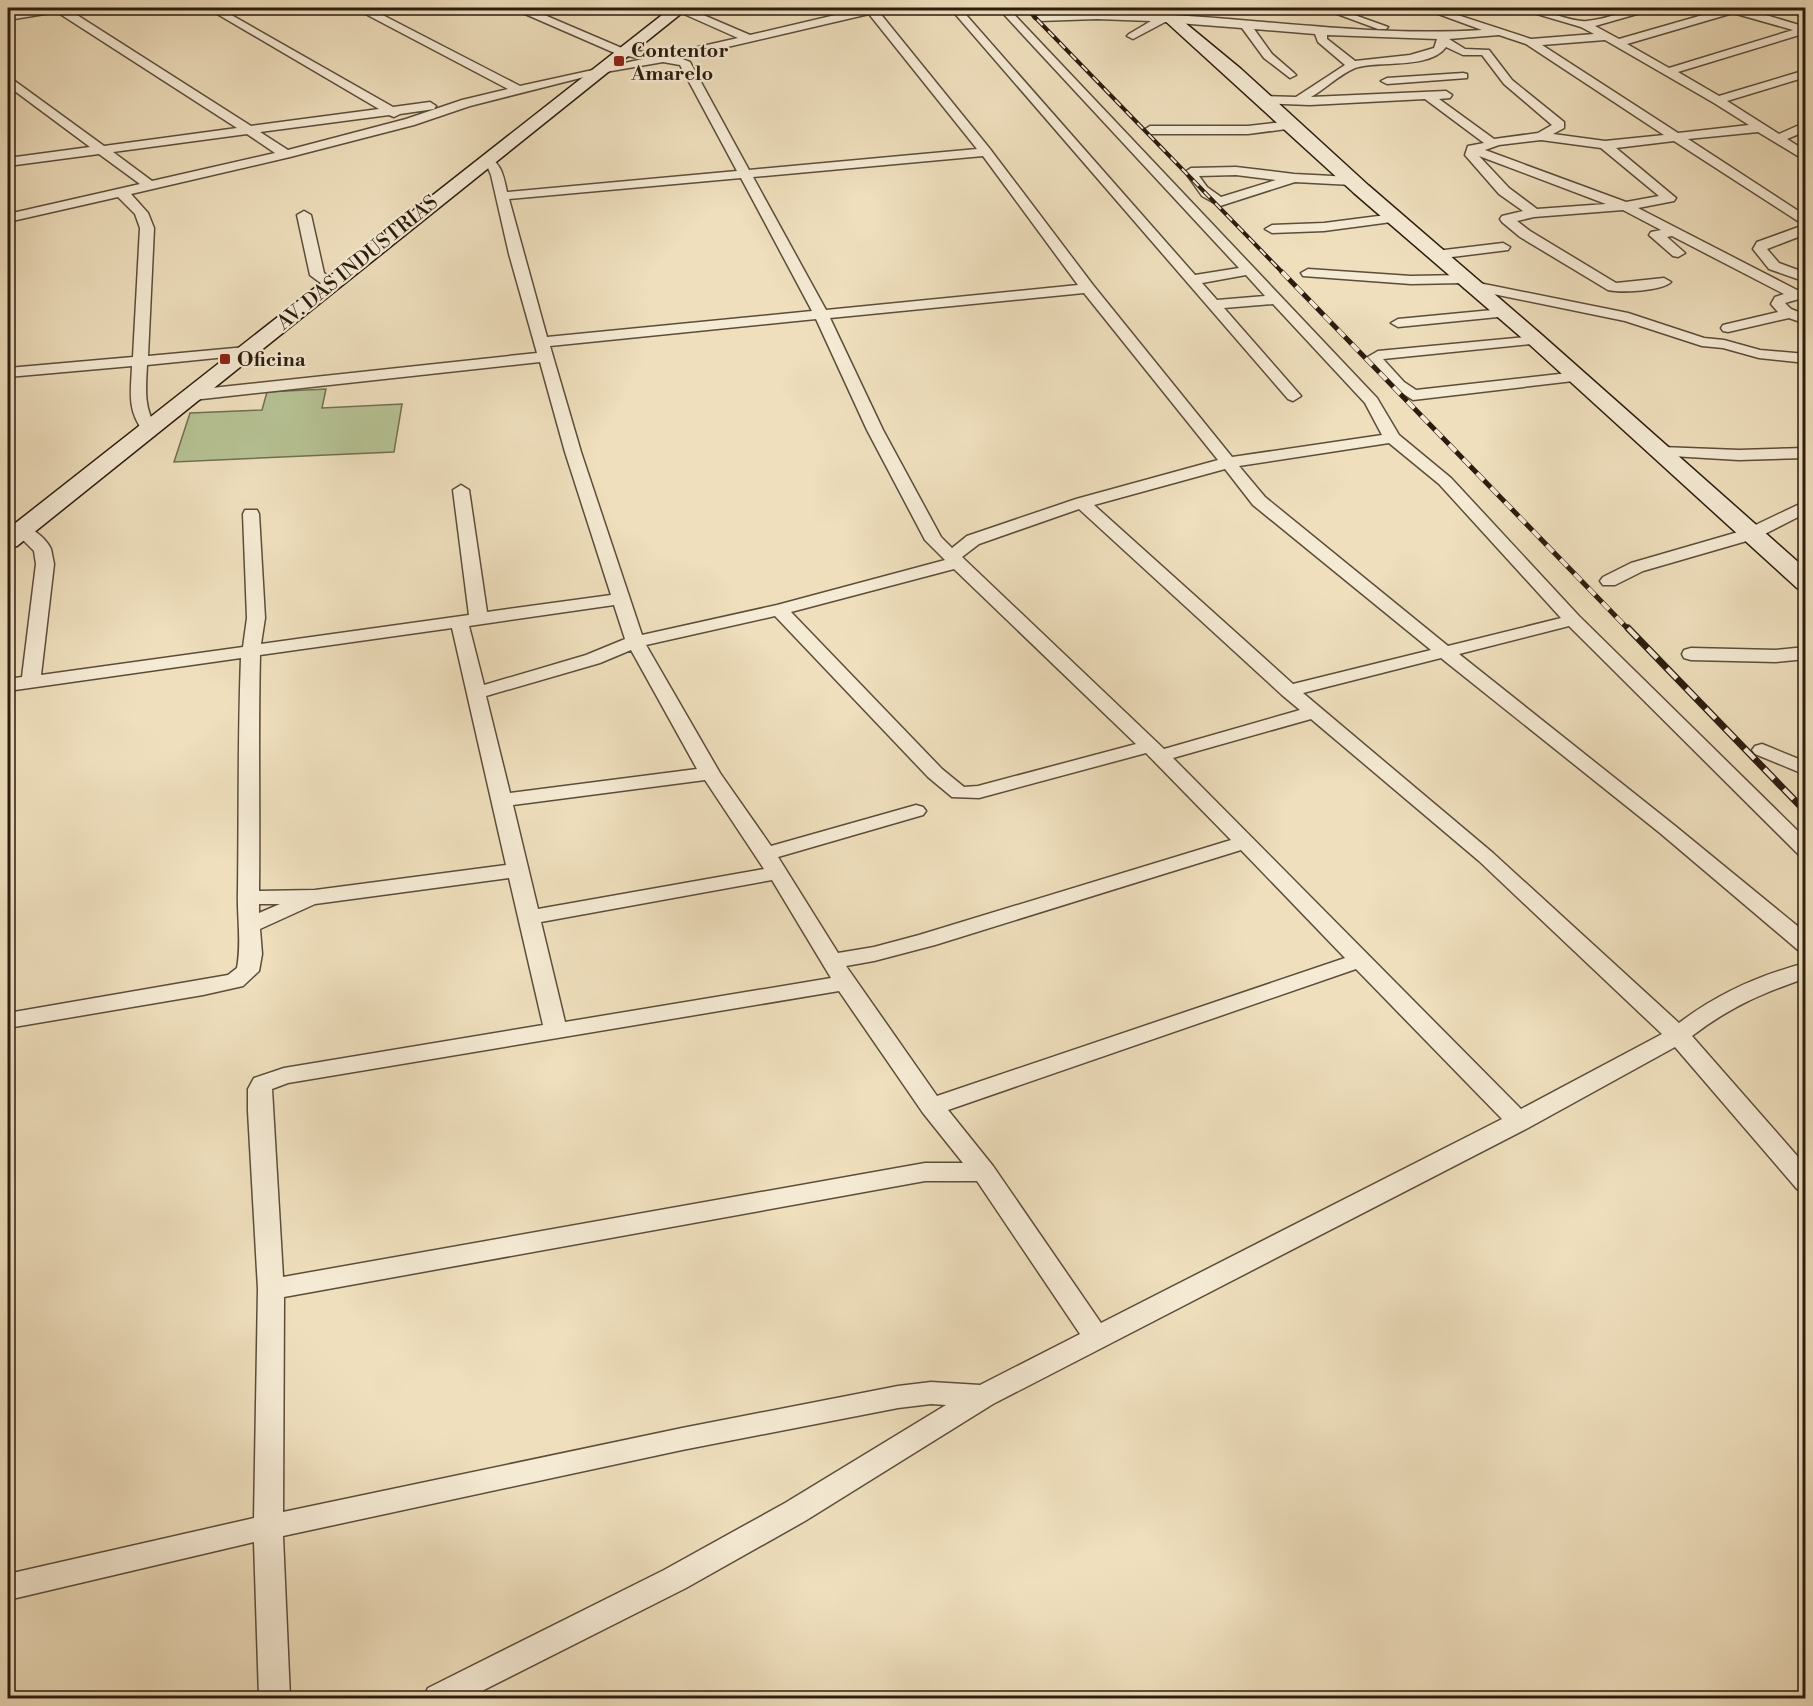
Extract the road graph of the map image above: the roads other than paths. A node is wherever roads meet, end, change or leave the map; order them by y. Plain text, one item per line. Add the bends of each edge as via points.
1 (59, 8) edge
2 (212, 8) edge
3 (362, 8) edge
4 (520, 8) edge
5 (680, 8) edge
6 (837, 8) edge
7 (874, 8) edge
8 (955, 8) edge
9 (1003, 8) edge
10 (1326, 8) edge
11 (1427, 8) edge
12 (1527, 8) edge
13 (1647, 8) edge
14 (1734, 8) edge
15 (1164, 12) edge
16 (850, 13) junction
17 (8, 17) edge
18 (1040, 18) dead end
19 (1585, 25) junction
20 (1246, 26) junction
21 (1320, 30) junction
22 (1805, 30) edge
23 (1500, 32) junction
24 (1402, 35) junction
25 (1133, 36) dead end
26 (747, 38) junction
27 (1443, 39) junction
28 (1612, 40) junction
29 (1530, 42) junction
30 (1458, 49) junction
31 (621, 52) junction
32 (1436, 52) junction
33 (666, 58) junction
34 (1369, 63) junction
35 (1352, 64) junction
36 (600, 70) junction
37 (1667, 72) junction
38 (1806, 73) edge
39 (1290, 75) dead end
40 (1463, 76) dead end
41 (8, 81) edge
42 (1387, 81) junction
43 (521, 91) junction
44 (1446, 95) dead end
45 (1428, 96) junction
46 (1392, 97) junction
47 (1263, 100) junction
48 (1718, 100) junction
49 (1298, 101) junction
50 (466, 103) junction
51 (390, 110) junction
52 (410, 122) junction
53 (1290, 124) junction
54 (1805, 127) edge
55 (1758, 128) junction
56 (246, 129) junction
57 (1150, 130) dead end
58 (1541, 136) junction
59 (1677, 138) junction
60 (1777, 139) junction
61 (1493, 144) junction
62 (1605, 145) junction
63 (103, 149) junction
64 (1472, 149) junction
65 (986, 152) junction
66 (286, 154) junction
67 (1806, 157) edge
68 (485, 161) junction
69 (8, 162) edge
70 (743, 174) junction
71 (1294, 178) junction
72 (1352, 181) junction
73 (152, 186) junction
74 (122, 193) junction
75 (502, 196) junction
76 (1625, 206) junction
77 (1534, 213) junction
78 (304, 215) dead end
79 (8, 217) edge
80 (1394, 218) junction
81 (1806, 222) edge
82 (1272, 229) dead end
83 (1806, 229) edge
84 (1676, 231) junction
85 (1503, 247) dead end
86 (1678, 253) dead end
87 (1436, 255) junction
88 (1250, 270) junction
89 (1308, 273) dead end
90 (1806, 278) edge
91 (1193, 280) junction
92 (1466, 282) junction
93 (1664, 282) dead end
94 (331, 284) junction
95 (1088, 288) junction
96 (1801, 294) edge
97 (1276, 299) junction
98 (1215, 305) junction
99 (1503, 313) junction
100 (821, 314) junction
101 (1790, 314) junction
102 (1806, 320) edge
103 (1398, 323) dead end
104 (1728, 328) dead end
105 (1536, 340) junction
106 (544, 349) junction
107 (246, 351) junction
108 (1806, 359) edge
109 (139, 361) junction
110 (8, 373) edge
111 (1577, 377) junction
112 (193, 395) junction
113 (1293, 396) dead end
114 (149, 428) junction
115 (1392, 438) junction
116 (1661, 452) junction
117 (1806, 453) edge
118 (1227, 463) junction
119 (461, 490) dead end
120 (1082, 503) junction
121 (1806, 506) edge
122 (251, 514) dead end
123 (1751, 534) junction
124 (15, 535) edge
125 (934, 540) junction
126 (973, 540) junction
127 (956, 559) junction
128 (1609, 581) dead end
129 (1806, 583) edge
130 (621, 599) junction
131 (779, 610) junction
132 (479, 618) junction
133 (1573, 620) junction
134 (459, 621) junction
135 (635, 642) junction
136 (250, 652) junction
137 (1445, 652) junction
138 (1806, 653) edge
139 (1691, 654) dead end
140 (31, 682) junction
141 (8, 685) edge
142 (1289, 691) junction
143 (476, 693) junction
144 (1314, 712) junction
145 (1762, 750) dead end
146 (1155, 751) junction
147 (1806, 769) edge
148 (710, 773) junction
149 (501, 800) junction
150 (916, 811) dead end
151 (1246, 842) junction
152 (1806, 851) edge
153 (771, 864) junction
154 (518, 870) junction
155 (315, 897) junction
156 (248, 898) junction
157 (530, 917) junction
158 (248, 926) junction
159 (1806, 945) edge
160 (1361, 960) junction
161 (832, 961) junction
162 (1806, 970) edge
163 (845, 983) junction
164 (8, 1021) edge
165 (556, 1031) junction
166 (1678, 1035) junction
167 (932, 1107) junction
168 (1519, 1122) junction
169 (962, 1144) junction
170 (925, 1172) junction
171 (984, 1172) junction
172 (1806, 1183) edge
173 (271, 1289) junction
174 (1097, 1338) junction
175 (983, 1396) junction
176 (268, 1527) junction
177 (8, 1587) edge
178 (275, 1698) edge
179 (439, 1698) edge

1 - 17 street
1 - 56 street
2 - 51 street
3 - 43 street
4 - 31 street
5 - 26 street
5 - 31 street, AV. DAS INDUSTRIAS
6 - 16 street
7 - 16 street
7 - 65 street
8 - 91 street
9 - 88 street
10 - 24 street
11 - 23 street
12 - 19 street
13 - 19 street
14 - 22 street
14 - 28 street
15 - 18 street
15 - 20 street
15 - 25 street
15 - 47 street
16 - 26 street
19 - 28 street
20 - 21 street
20 - 39 street via 1268,56
21 - 24 street
21 - 35 street via 1322,39
22 - 37 street
23 - 27 street
23 - 29 street
24 - 27 street
26 - 33 street
27 - 30 street
27 - 32 street
28 - 29 street
28 - 37 street
29 - 59 street
30 - 32 street
30 - 58 street via 1466,53 1485,52 1508,82 1560,124
31 - 33 street
31 - 36 street, AV. DAS INDUSTRIAS
32 - 34 street
33 - 36 street
33 - 70 street via 684,63
34 - 35 street
34 - 42 street
35 - 49 street
36 - 43 street
36 - 68 street, AV. DAS INDUSTRIAS
37 - 48 street
38 - 48 street
40 - 42 street
41 - 63 street
42 - 46 street
43 - 50 street
44 - 45 street
45 - 46 street
45 - 61 street
46 - 49 street
47 - 49 street
47 - 53 street
48 - 55 street
50 - 51 street
50 - 52 street
51 - 52 street
51 - 56 street
52 - 66 street
53 - 57 street via 1248,130
53 - 72 street
54 - 60 street
55 - 59 street
55 - 60 street
56 - 63 street
56 - 66 street
58 - 61 street
58 - 62 street
59 - 62 street
59 - 81 street
60 - 67 street
61 - 64 street
62 - 76 street via 1669,196
63 - 69 street
63 - 73 street
64 - 76 street
64 - 77 street via 1471,155 1504,191
65 - 70 street
65 - 95 street
66 - 73 street
68 - 75 street via 494,169
68 - 94 street, AV. DAS INDUSTRIAS
70 - 75 street
70 - 100 street
71 - 71 street via 1220,202 1209,196 1191,172
71 - 72 street
72 - 80 street
73 - 74 street
74 - 79 street
74 - 109 street via 134,203 147,228
75 - 106 street
76 - 77 street
76 - 84 street
77 - 93 street via 1507,219 1610,285 1621,288
78 - 94 street via 316,275
80 - 82 street
80 - 87 street
83 - 90 street via 1760,249 1774,266
84 - 86 street via 1656,235
84 - 96 street via 1769,283
85 - 87 street
87 - 92 street
88 - 91 street
88 - 97 street
89 - 92 street
91 - 98 street
92 - 99 street
92 - 108 street via 1628,317 1702,342
94 - 107 street, AV. DAS INDUSTRIAS
95 - 100 street
95 - 118 street
96 - 101 street via 1780,300 1781,309
97 - 98 street
97 - 115 street via 1372,401
98 - 113 street
99 - 103 street
99 - 105 street
100 - 106 street
100 - 125 street via 875,430
101 - 102 street
101 - 104 street
105 - 111 street
105 - 111 street via 1374,358 1413,395
106 - 112 street
106 - 130 street
107 - 109 street
107 - 112 street, AV. DAS INDUSTRIAS
109 - 110 street
109 - 114 street via 139,407
111 - 116 street
112 - 114 street, AV. DAS INDUSTRIAS
114 - 124 street, AV. DAS INDUSTRIAS
115 - 118 street
115 - 133 street via 1445,481
116 - 117 street
116 - 123 street
118 - 120 street
118 - 137 street via 1267,508
119 - 132 street
120 - 126 street
120 - 142 street
121 - 123 street
122 - 136 street via 256,618
123 - 128 street via 1637,567
123 - 129 street
124 - 140 street via 42,549 44,557
125 - 126 street
125 - 127 street
126 - 127 street
127 - 131 street
127 - 146 street
130 - 132 street
130 - 135 street
131 - 135 street
131 - 146 street via 935,773 959,793 979,792
132 - 134 street
133 - 137 street
133 - 152 street
134 - 136 street
134 - 143 street
135 - 143 street via 594,659
135 - 148 street
136 - 140 street
136 - 156 street
137 - 142 street
137 - 159 street
138 - 139 street
140 - 141 street
142 - 144 street
143 - 149 street
144 - 146 street
144 - 166 street via 1486,857
145 - 147 street
146 - 151 street
148 - 149 street
148 - 153 street
149 - 154 street
150 - 153 street
151 - 160 street
151 - 161 street via 927,940
153 - 157 street
153 - 161 street
154 - 155 street
154 - 157 street
155 - 156 street
155 - 158 street
156 - 158 street
157 - 165 street
158 - 164 street via 248,971 235,981
160 - 167 street
160 - 168 street
161 - 163 street
162 - 166 street via 1759,986 1714,1008
163 - 165 street
163 - 167 street
165 - 173 street via 284,1076 262,1084 260,1111
166 - 168 street
166 - 172 street
167 - 169 street
168 - 174 street
169 - 170 street
169 - 171 street
170 - 171 street
170 - 173 street
171 - 174 street
173 - 176 street
174 - 175 street
175 - 176 street via 931,1393 898,1397
175 - 179 street via 795,1512 675,1579
176 - 177 street
176 - 178 street

